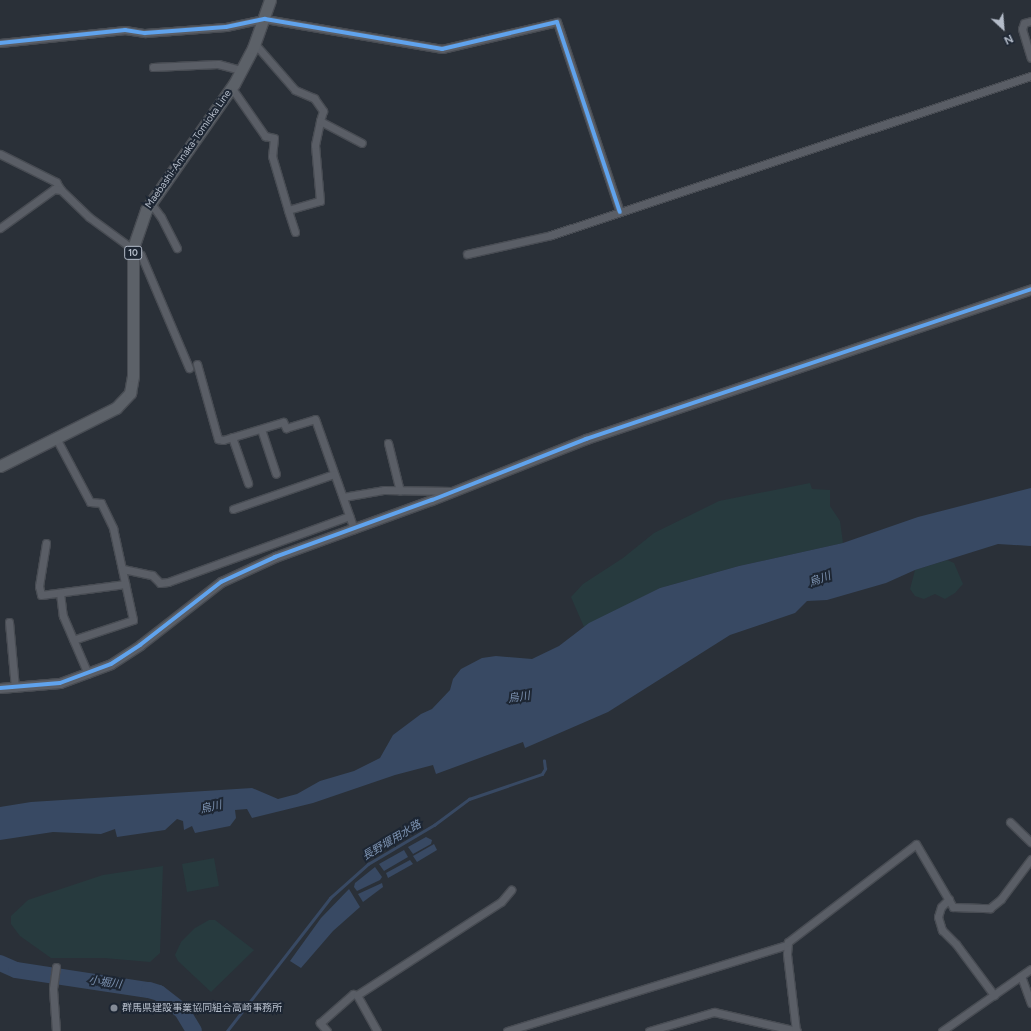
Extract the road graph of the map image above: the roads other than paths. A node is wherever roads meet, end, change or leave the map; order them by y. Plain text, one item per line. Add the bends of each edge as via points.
1 (270, 0) edge
2 (265, 19) junction
3 (1031, 21) edge
4 (0, 43) edge
5 (255, 44) junction
6 (1031, 58) edge
7 (153, 67) dead end
8 (241, 70) junction
9 (1031, 76) edge
10 (231, 88) junction
11 (320, 121) junction
12 (362, 143) dead end
13 (0, 154) edge
14 (61, 190) junction
15 (150, 202) junction
16 (288, 210) junction
17 (620, 212) junction
18 (0, 228) edge
19 (295, 232) dead end
20 (133, 248) junction
21 (177, 248) dead end
22 (467, 254) dead end
23 (1031, 289) edge
24 (197, 364) dead end
25 (189, 368) dead end
26 (262, 429) junction
27 (232, 437) junction
28 (56, 438) junction
29 (388, 443) dead end
30 (0, 466) edge
31 (276, 474) dead end
32 (334, 474) junction
33 (248, 483) dead end
34 (400, 491) junction
35 (454, 491) junction
36 (343, 497) junction
37 (233, 509) dead end
38 (349, 516) junction
39 (354, 529) junction
40 (46, 543) dead end
41 (123, 569) junction
42 (125, 584) junction
43 (60, 593) junction
44 (10, 622) dead end
45 (73, 640) junction
46 (88, 674) junction
47 (0, 688) edge
48 (14, 688) junction
49 (1010, 822) dead end
50 (1031, 842) edge
51 (1031, 859) edge
52 (511, 890) dead end
53 (949, 899) junction
54 (788, 945) junction
55 (56, 966) dead end
56 (1031, 969) edge
57 (1021, 976) junction
58 (357, 995) junction
59 (994, 995) junction
60 (1031, 1003) edge
61 (56, 1031) edge
62 (327, 1031) edge
63 (378, 1031) edge
64 (507, 1031) edge
65 (649, 1031) edge
66 (797, 1031) edge
67 (942, 1031) edge

1 - 2 main road, Maebashi-Annaka-Tomioka Line / 10
2 - 4 street via 226,27 145,33 125,30
2 - 5 main road, Maebashi-Annaka-Tomioka Line / 10
2 - 17 street via 442,50 557,22
3 - 6 street via 1024,23 1022,29
5 - 8 main road, Maebashi-Annaka-Tomioka Line / 10
5 - 11 street via 295,90 314,98 323,111
7 - 8 street via 218,64
8 - 10 main road, Maebashi-Annaka-Tomioka Line / 10
9 - 17 street
10 - 15 main road, Maebashi-Annaka-Tomioka Line / 10
10 - 16 street via 265,136 274,138 272,156
11 - 12 street
11 - 16 street via 315,145 320,201
13 - 14 street via 56,182
14 - 18 street via 54,189
14 - 20 street via 107,232
15 - 20 main road, Maebashi-Annaka-Tomioka Line / 10
15 - 21 street
16 - 19 street
17 - 22 street via 551,235
20 - 25 street via 141,255
20 - 28 main road, Maebashi-Annaka-Tomioka Line / 10 via 133,376 130,393 116,408
23 - 35 street via 586,439
24 - 27 street via 218,439
26 - 27 street
26 - 31 street
26 - 32 street via 283,422 286,428 315,419
27 - 33 street
28 - 30 main road, Maebashi-Annaka-Tomioka Line / 10
28 - 41 street via 90,502 101,503 113,528
29 - 34 street
32 - 36 street
32 - 37 street
34 - 35 street
34 - 36 street via 384,490
35 - 39 street
36 - 38 street
38 - 39 street
38 - 41 street via 168,582 160,583 152,575
39 - 46 street via 255,564 221,582 126,656
40 - 43 street via 39,586 41,595
41 - 42 street
42 - 43 street
42 - 45 street via 133,620
43 - 45 street via 62,616
44 - 48 street
45 - 46 street
46 - 48 street via 60,683
47 - 48 street
49 - 50 street
51 - 53 street via 1001,899 990,908 953,907
52 - 58 street via 501,902
53 - 54 street via 916,844 793,937
53 - 59 street via 941,907 938,917 942,930 956,944
54 - 64 street
54 - 66 street
55 - 61 street via 53,989
56 - 57 street
57 - 59 street
57 - 60 street
58 - 62 street via 353,994 320,1024
58 - 63 street
59 - 67 street
65 - 66 street via 714,1012

